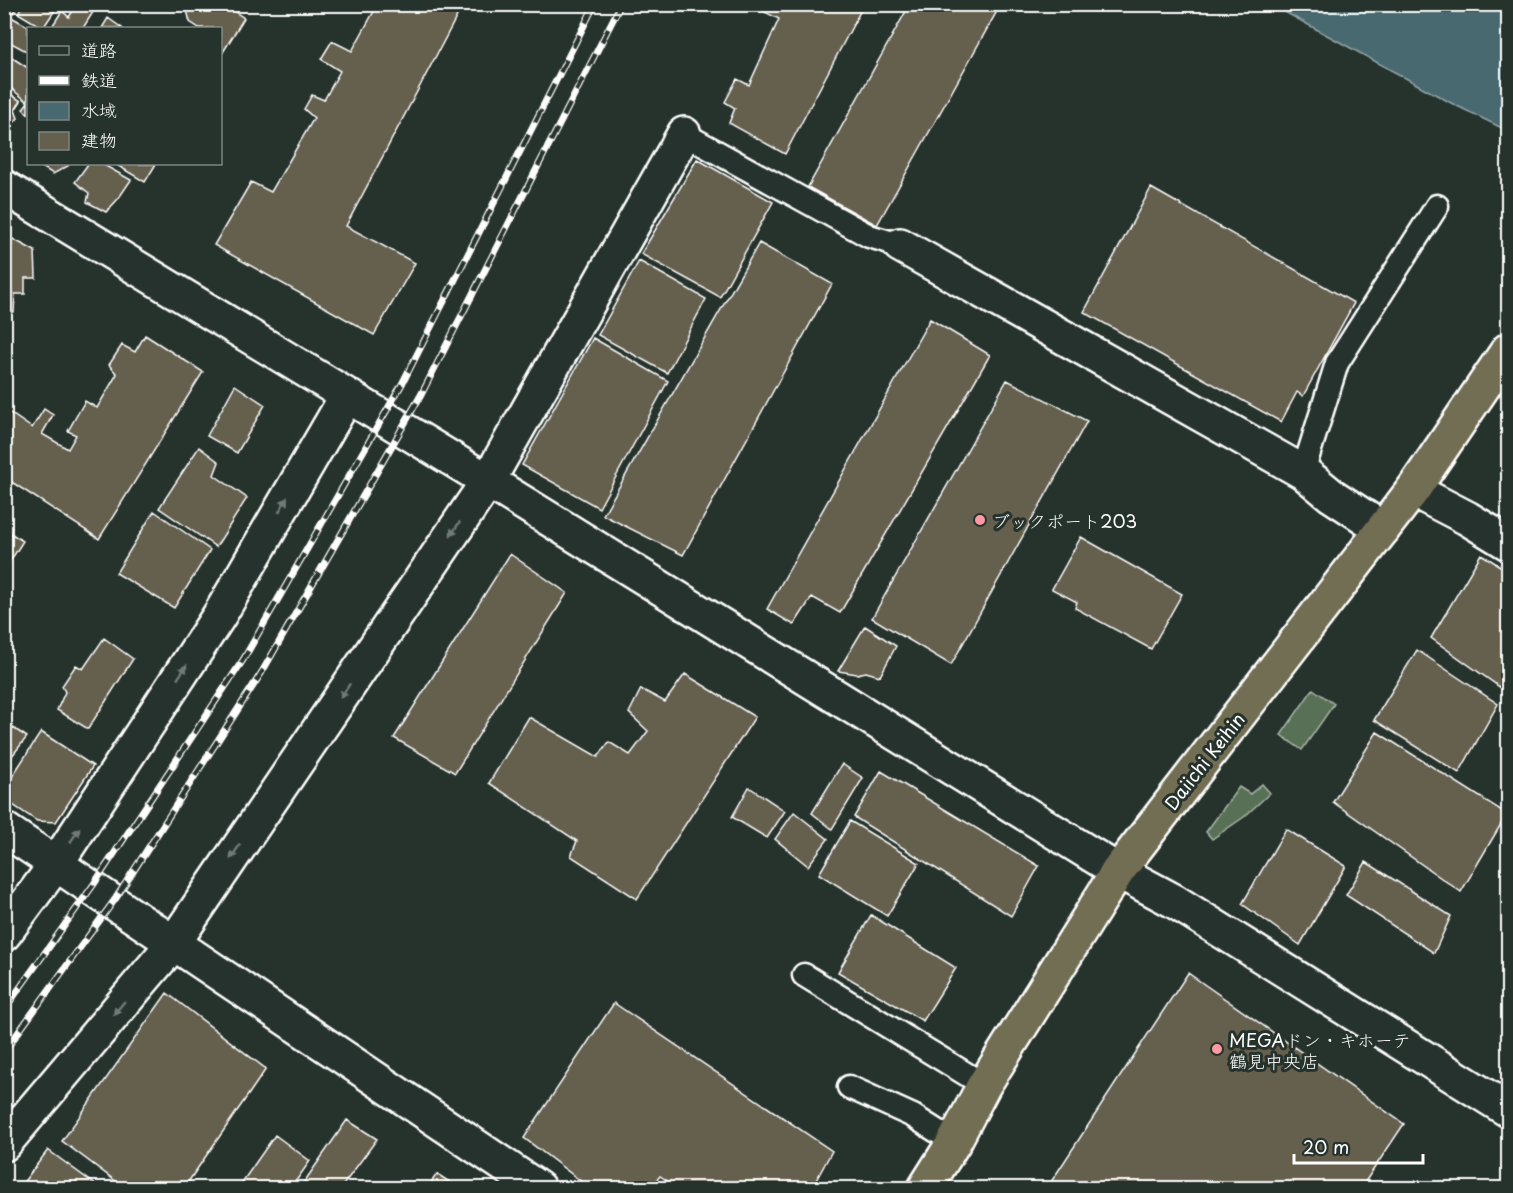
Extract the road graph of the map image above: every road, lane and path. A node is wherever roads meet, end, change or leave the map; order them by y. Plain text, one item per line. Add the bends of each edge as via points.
1 (684, 134) joint
2 (4, 187) edge
3 (1437, 206) dead end
4 (900, 245) joint
5 (1509, 350) edge
6 (347, 396) junction
7 (1303, 472) junction
8 (488, 481) junction
9 (1413, 490) junction
10 (1383, 529) junction
11 (1509, 543) edge
12 (4, 829) edge
13 (56, 864) junction
14 (1118, 871) junction
15 (4, 934) edge
16 (173, 944) junction
17 (804, 975) dead end
18 (984, 1085) junction
19 (849, 1087) dead end
20 (1509, 1110) edge
21 (954, 1142) junction
22 (4, 1144) edge
23 (538, 1188) edge
24 (925, 1188) edge

1 - 4 lane via 869,236
1 - 8 street
2 - 6 street
3 - 7 lane via 1337,363
4 - 7 street
5 - 9 highway, Daiichi Keihin
6 - 8 street
13 -> 6 street via 219,616
7 - 10 street
8 - 14 street
8 -> 16 street
9 - 10 highway, Daiichi Keihin
9 - 11 street
10 - 14 highway, Daiichi Keihin
12 - 13 street
13 - 15 street
13 - 16 street
14 - 18 highway, Daiichi Keihin
14 - 20 street via 1174,901
16 -> 22 street
16 - 23 street
17 - 18 lane
18 - 21 highway, Daiichi Keihin
19 - 21 lane via 913,1116
21 - 24 highway, Daiichi Keihin

